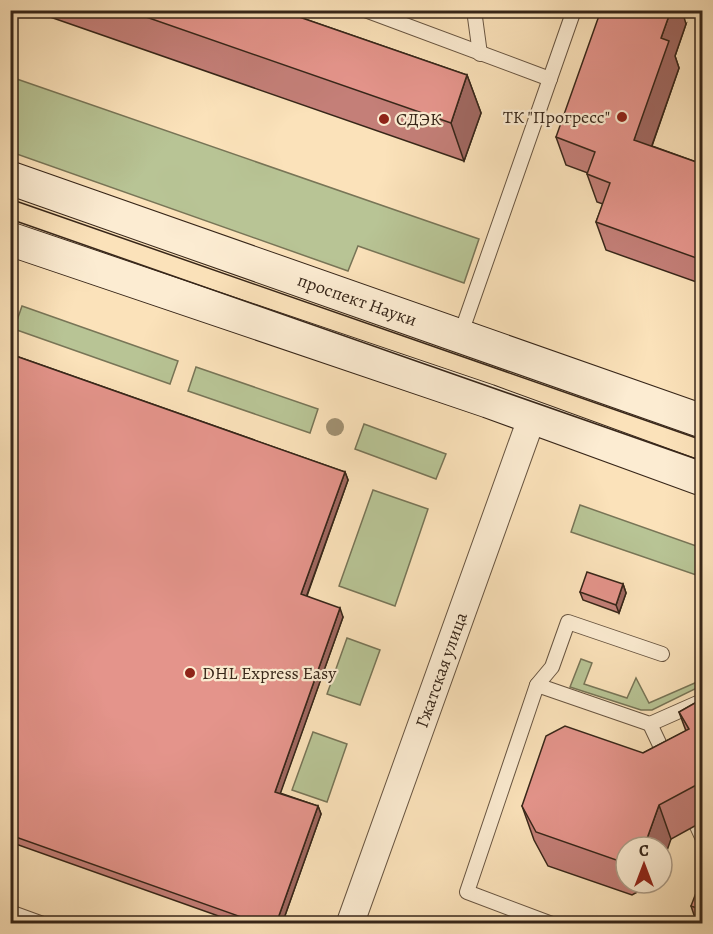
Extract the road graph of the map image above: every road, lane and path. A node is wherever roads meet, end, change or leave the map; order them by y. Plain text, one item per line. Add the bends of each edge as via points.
1 (365, 10) edge
2 (474, 10) edge
3 (574, 10) edge
4 (480, 54) junction
5 (550, 79) junction
6 (10, 178) edge
7 (10, 239) edge
8 (460, 336) junction
9 (532, 417) junction
10 (702, 421) edge
11 (702, 479) edge
12 (662, 654) dead end
13 (537, 685) junction
14 (702, 701) edge
15 (650, 724) junction
16 (675, 777) edge
17 (10, 912) edge
18 (43, 924) edge
19 (350, 924) edge
20 (552, 924) edge
21 (592, 924) edge
22 (612, 924) edge

1 - 4 lane
2 - 4 lane
3 - 5 lane
4 - 5 lane
5 - 8 lane
6 - 8 main road, проспект Науки
7 - 9 main road
8 - 10 main road, проспект Науки
9 - 11 main road
9 - 19 street, Гжатская улица
12 - 13 lane via 568,622 552,667
13 - 15 lane
13 - 20 lane via 467,892
14 - 15 lane
15 - 16 lane
17 - 18 lane
21 - 22 lane

